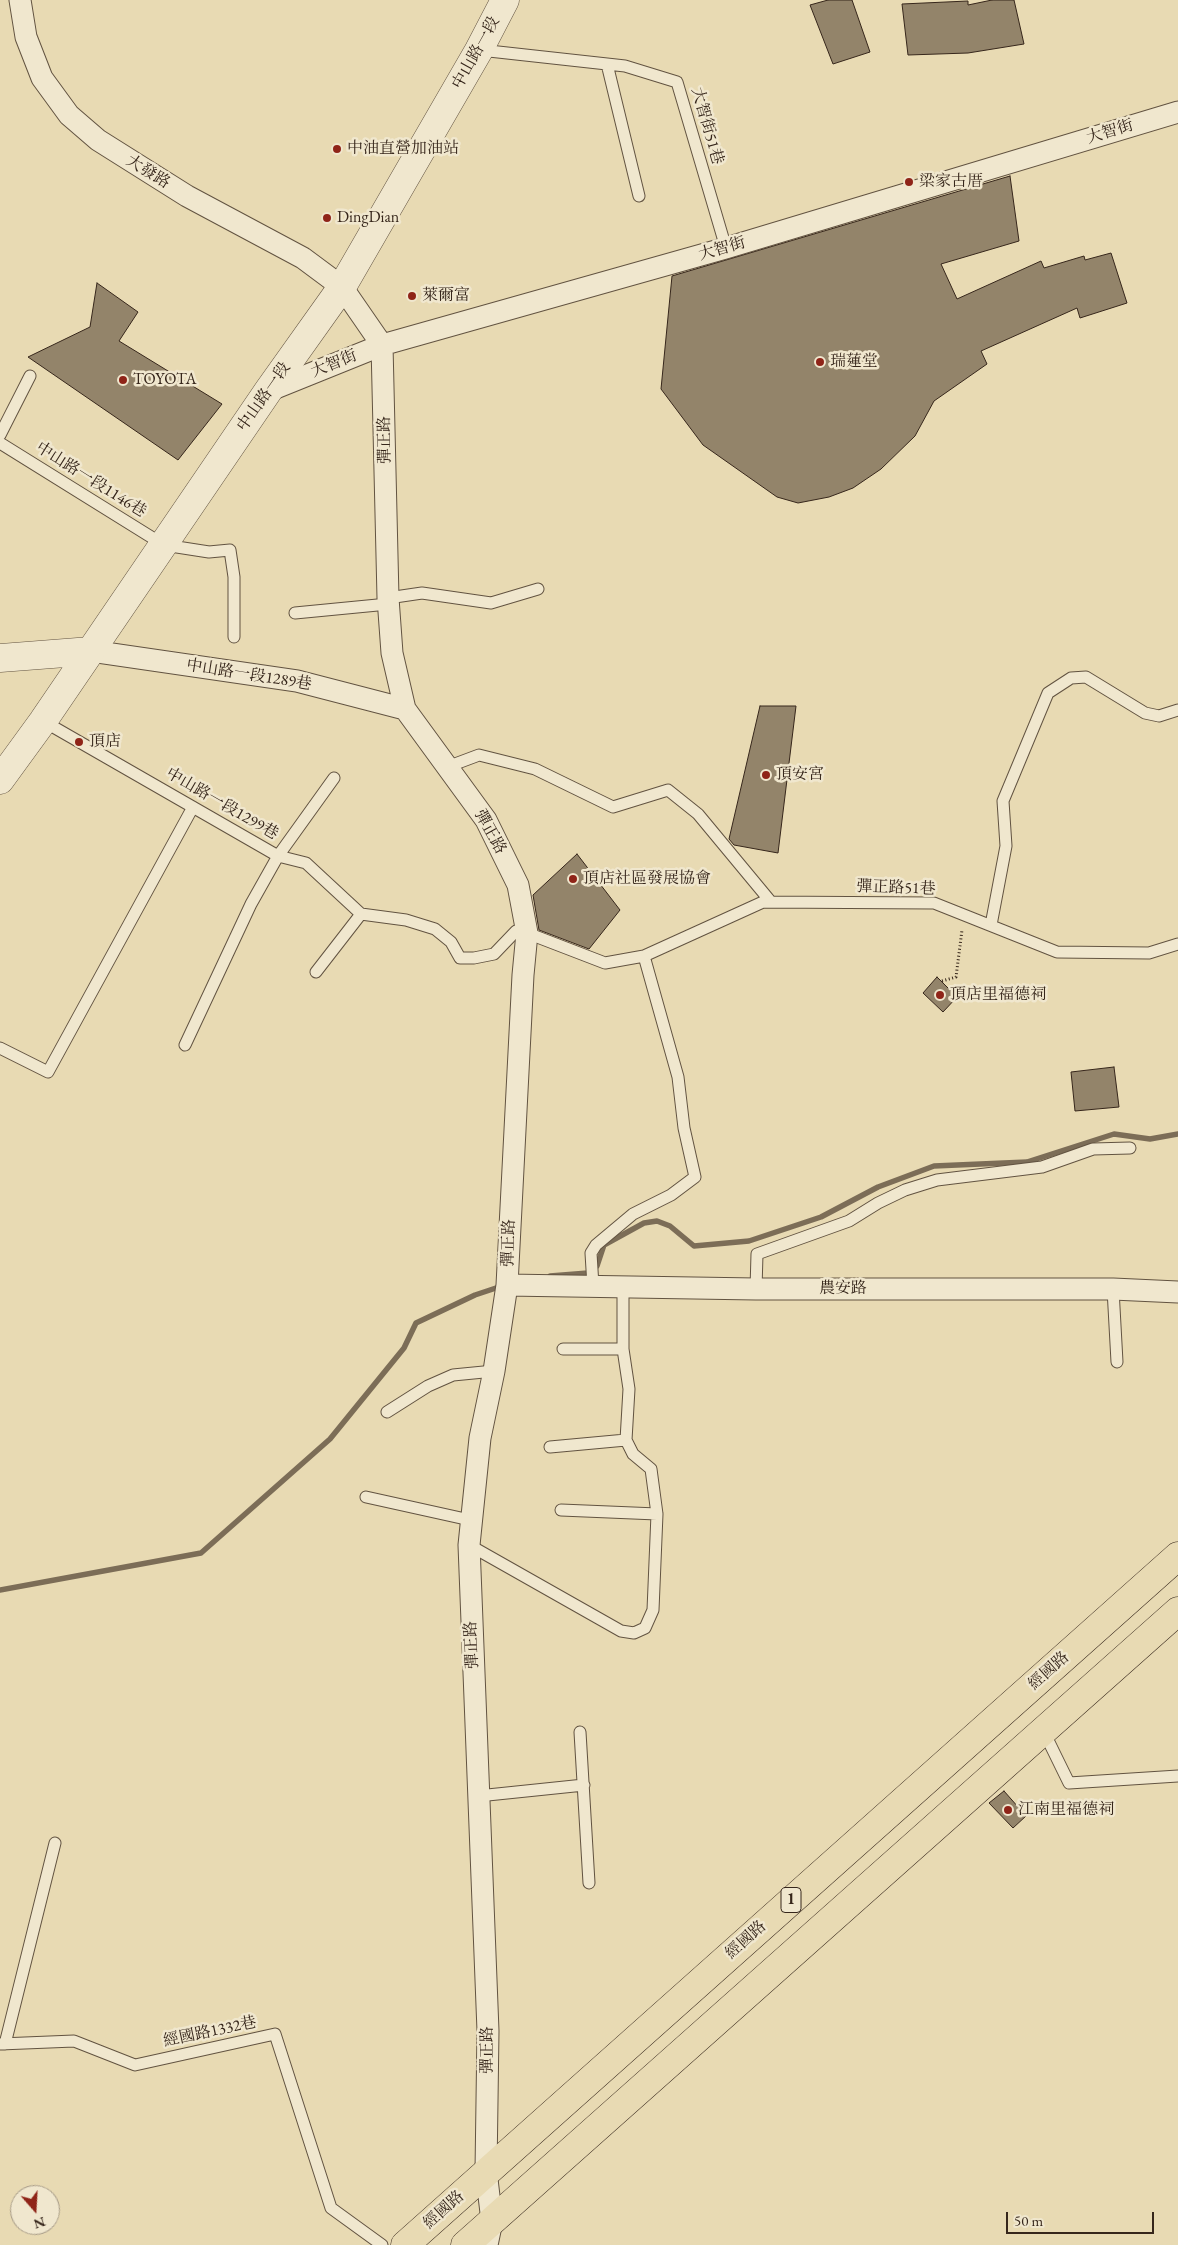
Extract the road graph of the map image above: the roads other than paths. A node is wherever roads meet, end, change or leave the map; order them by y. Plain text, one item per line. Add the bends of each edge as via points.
1 (20, 0) edge
2 (505, 0) edge
3 (479, 50) junction
4 (607, 64) junction
5 (1178, 112) edge
6 (639, 196) dead end
7 (726, 248) junction
8 (342, 287) junction
9 (382, 345) junction
10 (30, 376) dead end
11 (268, 390) junction
12 (0, 435) edge
13 (0, 443) edge
14 (164, 545) junction
15 (538, 590) dead end
16 (388, 601) junction
17 (294, 613) dead end
18 (234, 637) dead end
19 (91, 651) junction
20 (0, 658) edge
21 (405, 709) junction
22 (1178, 710) edge
23 (43, 721) junction
24 (447, 767) junction
25 (334, 778) dead end
26 (0, 780) edge
27 (193, 806) junction
28 (278, 856) junction
29 (771, 902) junction
30 (361, 914) junction
31 (991, 925) junction
32 (527, 933) junction
33 (1178, 944) edge
34 (644, 956) junction
35 (316, 972) dead end
36 (185, 1045) dead end
37 (0, 1048) edge
38 (1130, 1148) dead end
39 (507, 1284) junction
40 (593, 1286) junction
41 (623, 1287) junction
42 (756, 1289) junction
43 (1113, 1290) junction
44 (1178, 1292) edge
45 (563, 1349) dead end
46 (623, 1349) junction
47 (1117, 1362) dead end
48 (494, 1371) junction
49 (387, 1412) dead end
50 (626, 1440) junction
51 (550, 1448) dead end
52 (366, 1497) dead end
53 (561, 1510) dead end
54 (657, 1514) junction
55 (470, 1520) junction
56 (469, 1545) junction
57 (1178, 1556) edge
58 (1178, 1612) edge
59 (580, 1732) dead end
60 (1044, 1732) junction
61 (1178, 1776) edge
62 (584, 1785) junction
63 (478, 1796) junction
64 (55, 1843) dead end
65 (589, 1883) dead end
66 (3, 2044) edge
67 (486, 2171) junction
68 (490, 2233) edge
69 (382, 2245) edge
70 (405, 2245) edge
71 (465, 2245) edge

1 - 8 street, 大發路 via 26,37 42,78 69,114 98,140 178,191 302,258
2 - 3 street, 中山路一段
3 - 4 lane
3 - 8 street, 中山路一段
4 - 6 lane
4 - 7 lane, 大智街51巷 via 625,66 677,82
5 - 7 street, 大智街
7 - 9 street, 大智街
8 - 9 street
8 - 11 street, 中山路一段
9 - 11 street, 大智街
9 - 16 street, 彈正路
10 - 12 lane
11 - 14 street, 中山路一段
13 - 14 lane, 中山路一段1146巷
14 - 18 lane via 209,552 230,550 234,577
14 - 19 street, 中山路一段
15 - 16 lane via 491,603 422,593
16 - 17 lane
16 - 21 street, 彈正路 via 392,653
19 - 20 street
19 - 21 street, 中山路一段1289巷 via 298,681
19 - 23 street, 中山路一段
21 - 24 street, 彈正路
22 - 31 lane via 1158,716 1145,713 1086,677 1071,678 1048,693 1003,801 1006,846
23 - 26 street, 中山路一段
23 - 27 lane, 中山路一段1299巷
24 - 29 lane via 480,754 536,769 613,807 668,790 698,814
24 - 32 street, 彈正路 via 486,820 518,884
25 - 28 lane
27 - 28 lane, 中山路一段1299巷
27 - 37 lane via 48,1072
28 - 30 lane via 306,863
28 - 36 lane, 中山路一段1299巷 via 251,904
29 - 31 lane, 彈正路51巷 via 934,903
29 - 34 lane, 彈正路51巷 via 763,902
30 - 32 lane via 406,920 435,929 451,942 460,958 494,954 516,931
30 - 35 lane
31 - 33 lane, 彈正路51巷 via 1056,952 1149,953
32 - 34 lane, 彈正路51巷 via 605,963
32 - 39 street, 彈正路 via 522,975
34 - 40 lane via 678,1077 684,1128 695,1176 671,1195 634,1214 596,1245 591,1253
38 - 42 lane via 1093,1149 1042,1167 937,1180 905,1190 849,1221 757,1254
39 - 40 street, 農安路
39 - 48 street, 彈正路
40 - 41 street, 農安路
41 - 42 street, 農安路
41 - 46 lane
42 - 43 street, 農安路
43 - 44 street, 農安路
43 - 47 lane
45 - 46 lane
46 - 50 lane via 629,1389
48 - 49 lane via 453,1375 428,1386
48 - 55 street, 彈正路 via 480,1438
50 - 51 lane
50 - 54 lane via 633,1454 651,1469
52 - 55 lane
53 - 54 lane
54 - 56 lane via 653,1610 645,1628 634,1633 621,1631
55 - 56 street, 彈正路
56 - 63 street, 彈正路
57 - 67 main road, 經國路 / 1
58 - 60 main road
59 - 62 lane
60 - 61 lane via 1069,1783
60 - 68 main road
62 - 63 lane
62 - 65 lane
63 - 67 street, 彈正路 via 488,2031
64 - 66 lane
66 - 69 lane, 經國路1332巷 via 74,2041 135,2065 275,2034 331,2208
67 - 68 street, 彈正路
67 - 70 main road, 經國路 / 1
68 - 71 main road

